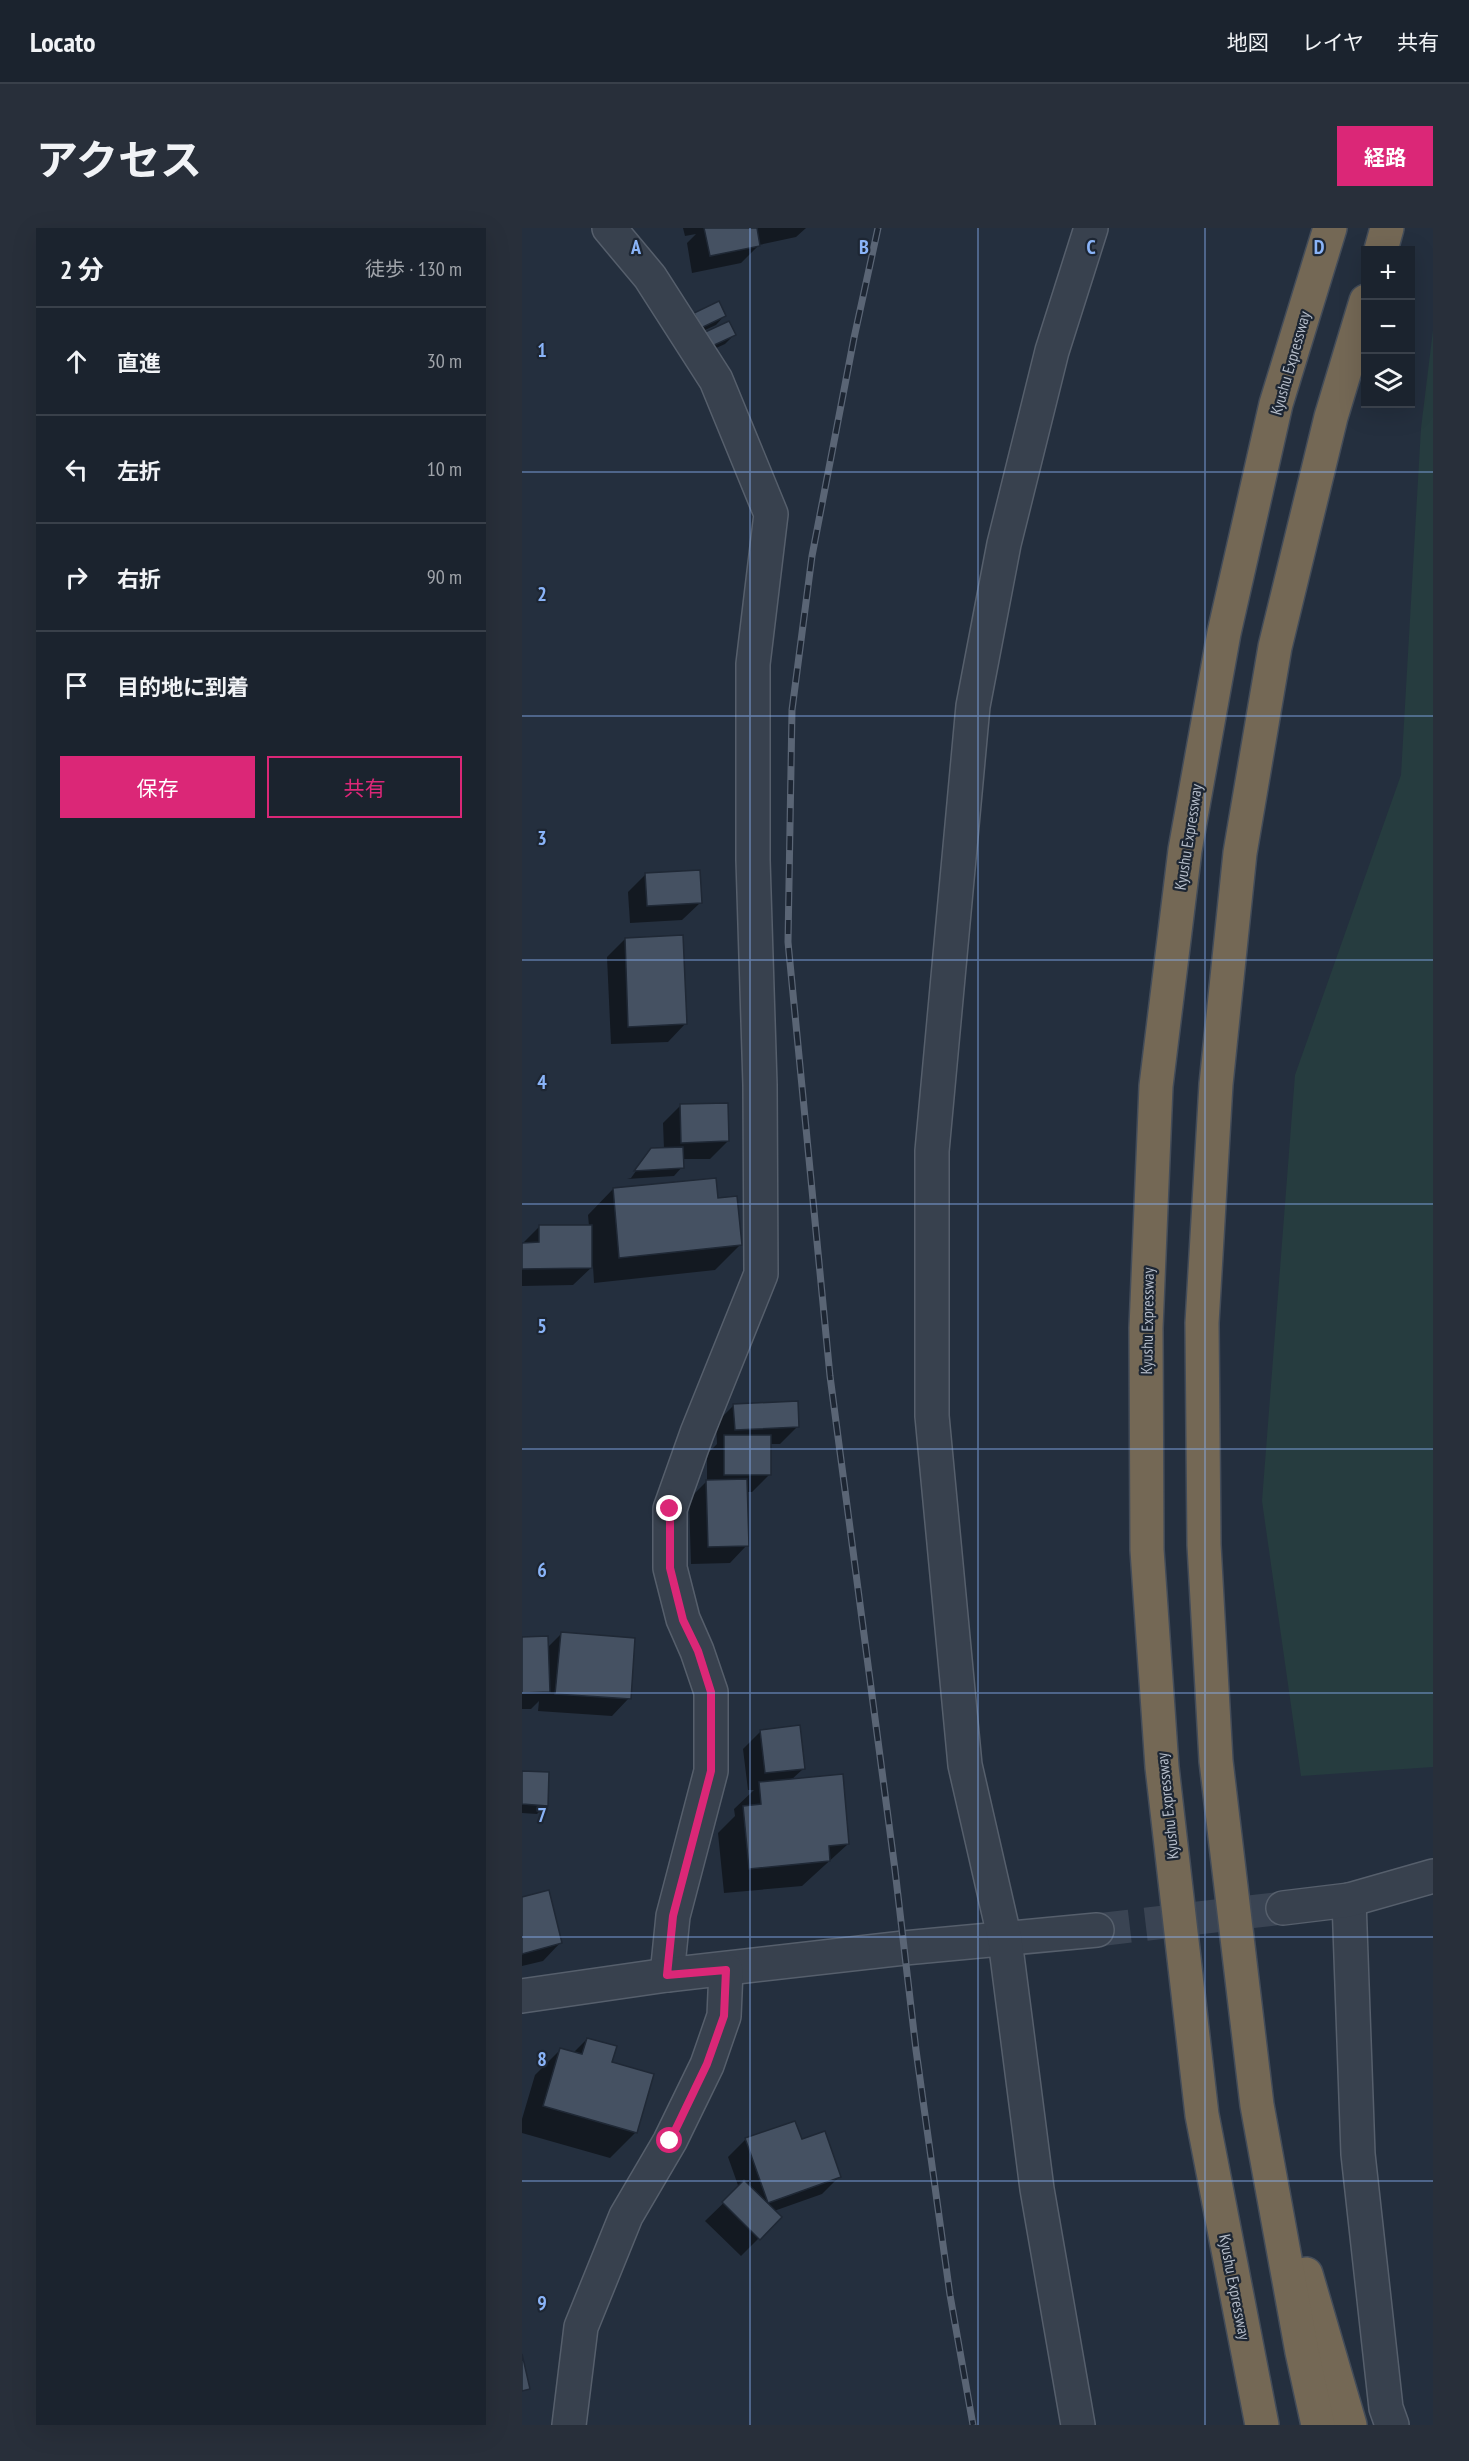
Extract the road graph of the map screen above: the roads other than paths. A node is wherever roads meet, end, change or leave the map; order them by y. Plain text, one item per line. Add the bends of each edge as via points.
1 (609, 228) edge
2 (1091, 228) edge
3 (1330, 228) edge
4 (1387, 228) edge
5 (1382, 246) edge
6 (1361, 315) edge
7 (1433, 1876) edge
8 (1348, 1900) junction
9 (1283, 1908) tunnel mouth
10 (1097, 1930) tunnel mouth
11 (1005, 1940) junction
12 (726, 1970) junction
13 (667, 1975) junction
14 (522, 1995) edge
15 (1257, 2105) junction
16 (569, 2425) edge
17 (1078, 2425) edge
18 (1262, 2425) edge
19 (1318, 2425) edge
20 (1350, 2425) edge
21 (1392, 2425) edge

1 - 13 street via 650,277 716,380 771,514 753,664 761,1274 670,1509 670,1568 683,1620 711,1692 711,1771 673,1916
2 - 11 street via 1052,351 1004,544 973,706 932,1151 933,1427 965,1765
3 - 18 highway, Kyushu Expressway via 1274,416 1224,633 1185,850 1156,1086 1146,1328 1147,1550 1162,1767 1202,2115
4 - 5 highway
6 - 15 highway via 1331,417 1275,647 1240,853 1216,1084 1202,1323 1204,1545 1216,1761
7 - 8 street
8 - 9 street
8 - 21 street via 1358,2154 1386,2408
10 - 11 street
11 - 12 street
11 - 17 street via 1037,2189
12 - 13 street
12 - 16 street via 724,2016 707,2064 670,2141 626,2216 581,2327
13 - 14 street
15 - 19 highway
15 - 20 highway

